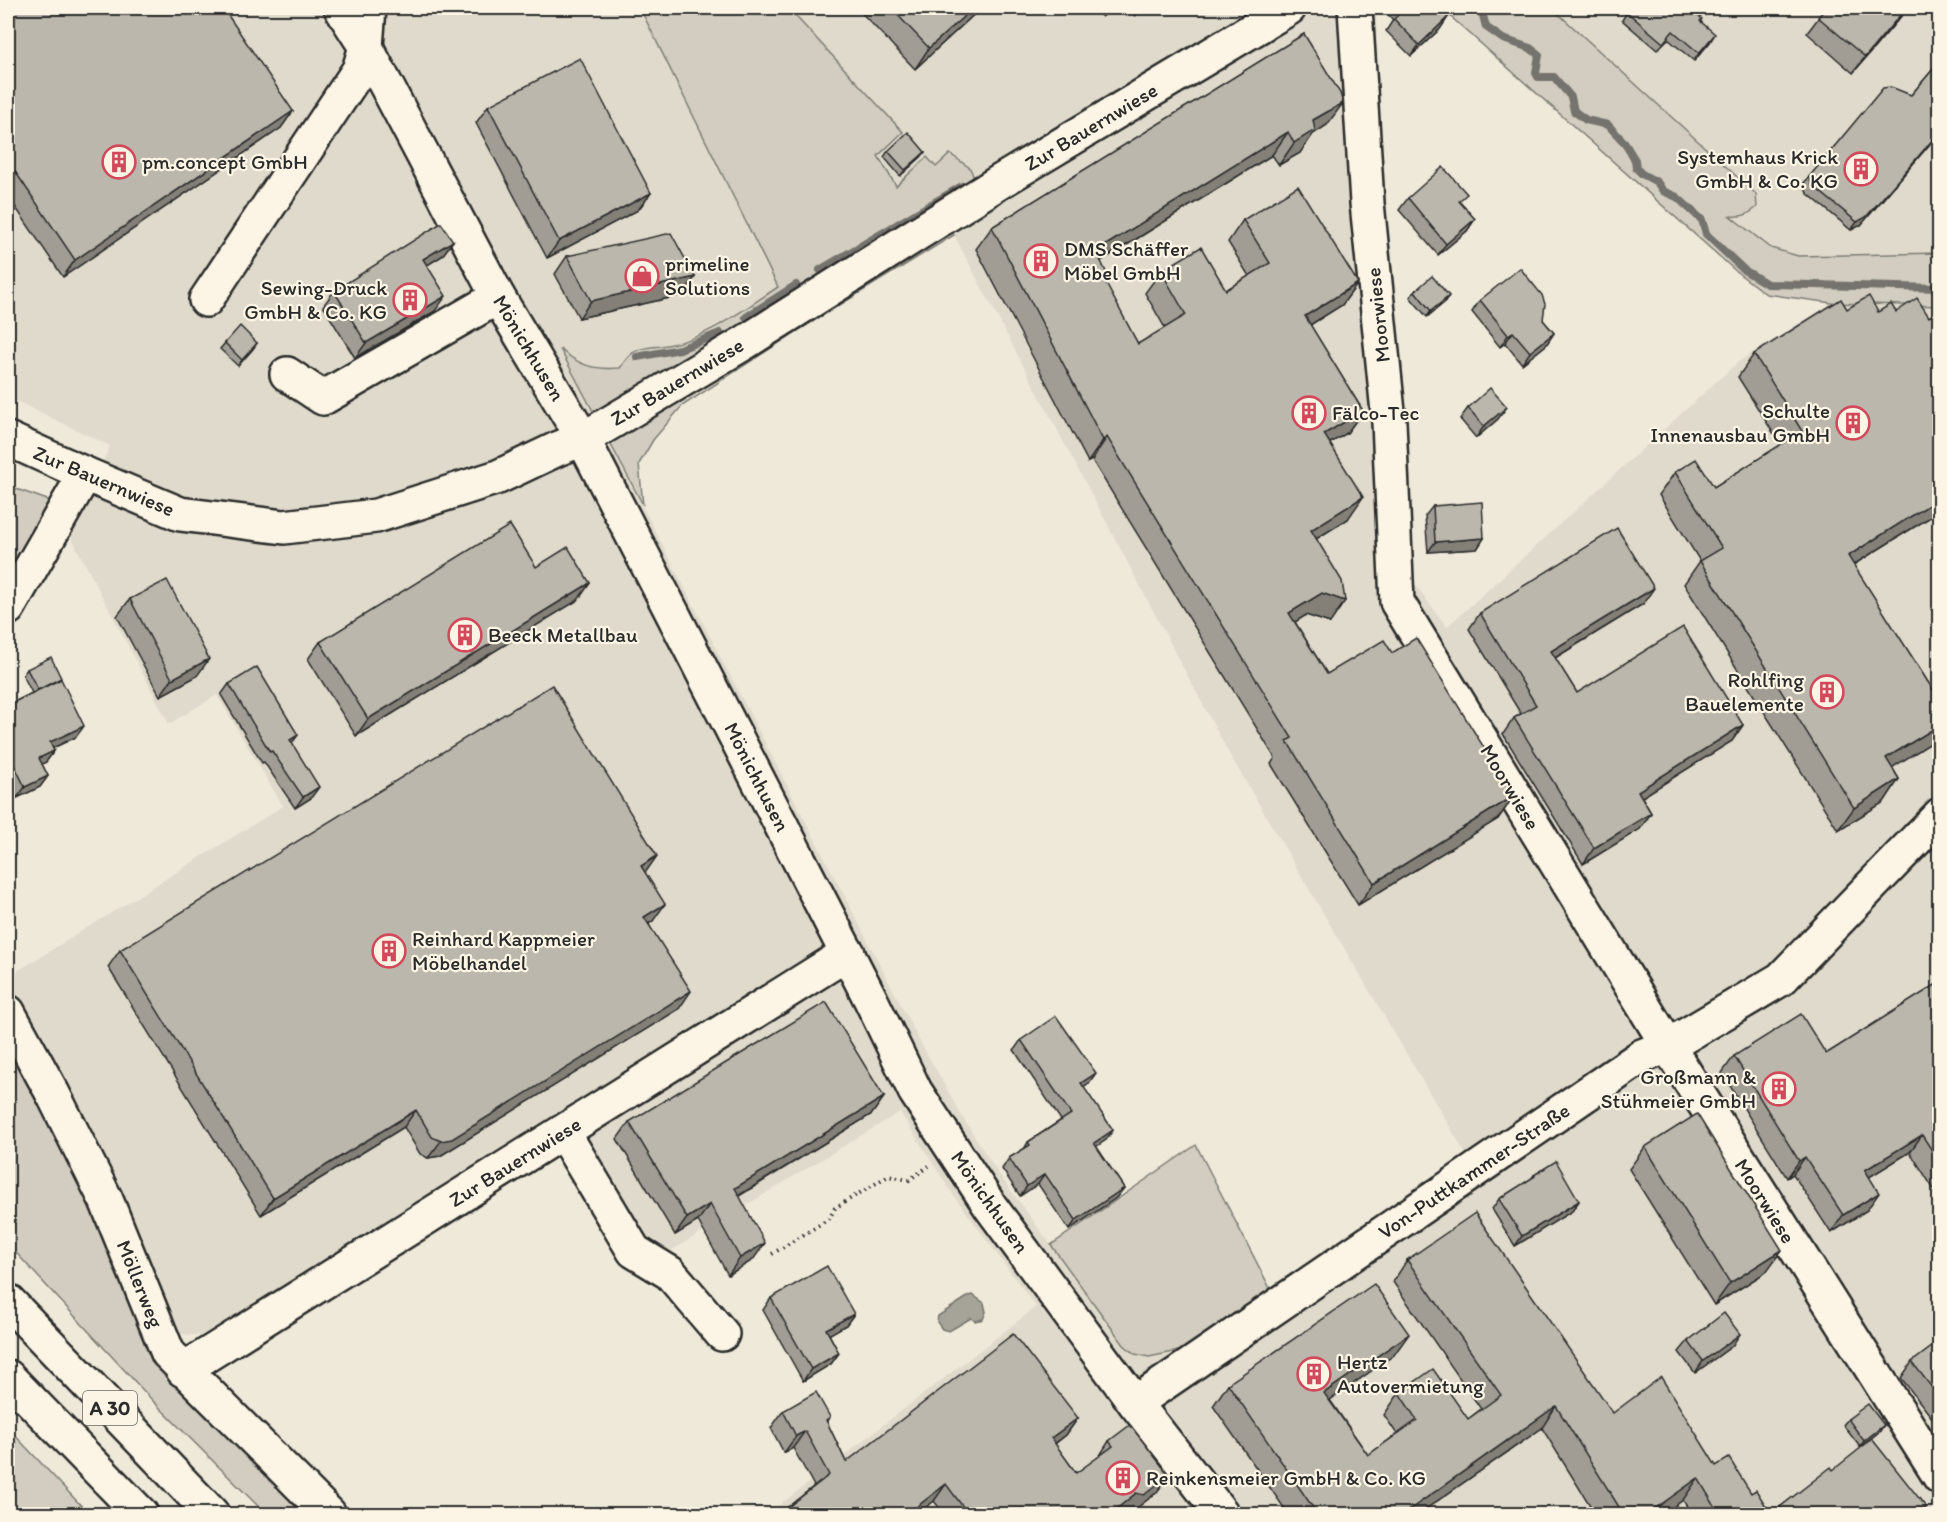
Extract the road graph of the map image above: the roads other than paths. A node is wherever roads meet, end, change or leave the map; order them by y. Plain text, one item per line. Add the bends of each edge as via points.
1 (341, 8) edge
2 (369, 8) edge
3 (1289, 8) edge
4 (1355, 8) edge
5 (366, 47) junction
6 (498, 297) junction
7 (206, 300) dead end
8 (286, 374) dead end
9 (583, 438) junction
10 (8, 439) edge
11 (85, 474) junction
12 (8, 608) edge
13 (1940, 815) edge
14 (848, 953) junction
15 (8, 1012) edge
16 (1668, 1046) junction
17 (563, 1132) junction
18 (8, 1301) edge
19 (722, 1334) dead end
20 (183, 1370) junction
21 (8, 1377) edge
22 (1135, 1403) junction
23 (1940, 1477) edge
24 (141, 1515) edge
25 (212, 1515) edge
26 (328, 1515) edge
27 (1222, 1515) edge

1 - 5 main road, Mönichhusen
2 - 5 main road
3 - 9 main road, Zur Bauernwiese
4 - 16 main road, Moorwiese via 1367,203 1389,422 1397,603
5 - 6 main road, Mönichhusen
5 - 7 main road via 359,70
6 - 8 main road via 323,398
6 - 9 main road, Mönichhusen
9 - 11 main road, Zur Bauernwiese via 498,477 376,516 284,527 180,514
9 - 14 main road, Mönichhusen
10 - 11 main road, Zur Bauernwiese
11 - 12 main road
13 - 16 main road, Von-Puttkammer-Straße via 1781,979
14 - 17 main road, Zur Bauernwiese
14 - 22 main road, Mönichhusen via 915,1091 990,1206
15 - 20 main road, Möllerweg via 106,1200 168,1353
16 - 22 main road, Von-Puttkammer-Straße via 1642,1056
16 - 23 main road, Moorwiese
17 - 19 main road via 634,1251 670,1273
17 - 20 main road, Zur Bauernwiese
18 - 25 main road, A 30
20 - 26 main road, Möllerweg
21 - 24 main road, A 30
22 - 27 main road, Mönichhusen

